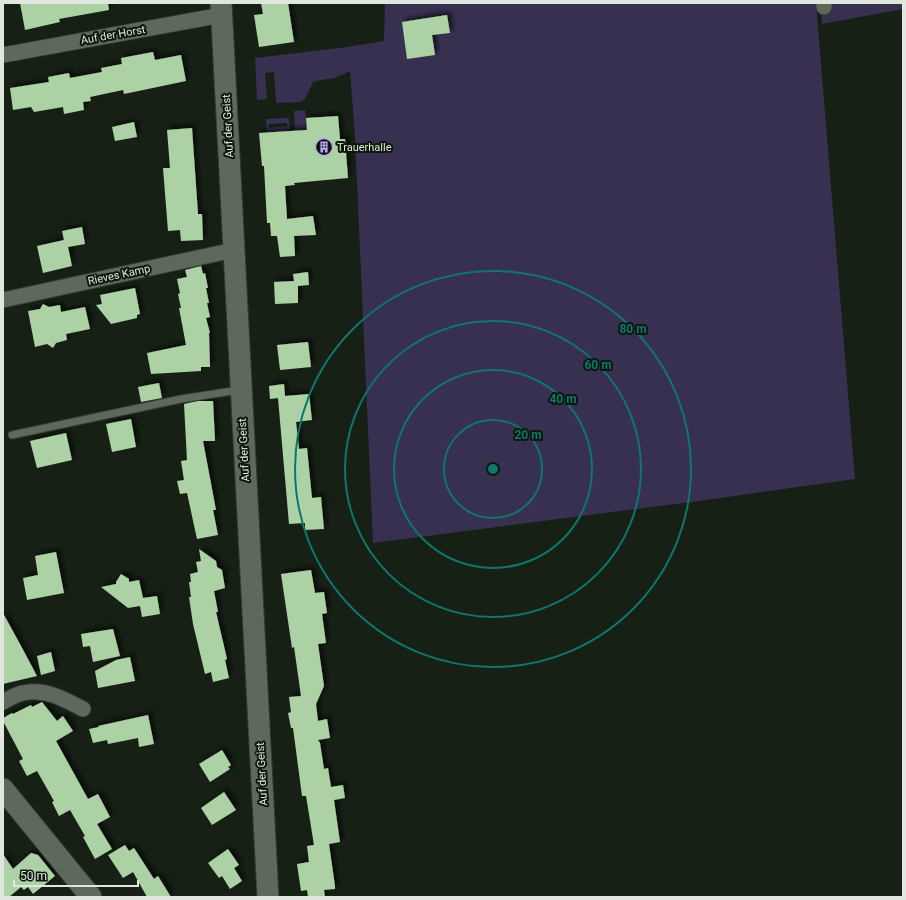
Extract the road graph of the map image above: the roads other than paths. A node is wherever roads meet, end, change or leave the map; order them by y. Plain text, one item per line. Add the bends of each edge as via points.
1 (222, 9) edge
2 (3, 55) edge
3 (234, 250) junction
4 (3, 300) edge
5 (241, 390) junction
6 (12, 435) dead end
7 (3, 702) edge
8 (83, 708) dead end
9 (3, 789) edge
10 (91, 897) edge
11 (268, 897) edge

1 - 2 street, Auf der Horst
1 - 3 street, Auf der Geist
3 - 4 street, Rieves Kamp
3 - 5 street, Auf der Geist
5 - 6 lane via 181,399
5 - 11 street, Auf der Geist
7 - 8 street via 22,693 39,691 57,695
9 - 10 street

